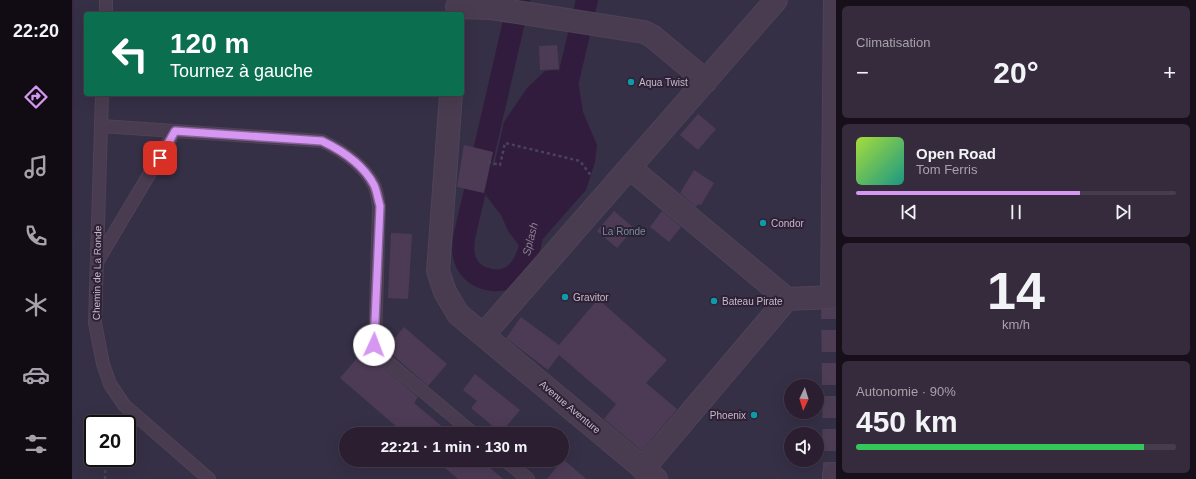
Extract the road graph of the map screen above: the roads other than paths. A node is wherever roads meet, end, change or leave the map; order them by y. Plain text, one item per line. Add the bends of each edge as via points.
1 (106, 0) edge
2 (776, 0) edge
3 (835, 0) edge
4 (454, 7) edge
5 (106, 12) edge
6 (706, 81) junction
7 (102, 96) edge
8 (450, 96) edge
9 (101, 126) junction
10 (175, 131) junction
11 (630, 168) junction
12 (97, 263) junction
13 (787, 299) junction
14 (484, 334) junction
15 (466, 427) edge
16 (513, 467) edge
17 (650, 474) edge
18 (209, 479) edge
19 (528, 479) edge

1 - 5 lane
2 - 6 street
3 - 13 street via 832,297
4 - 6 street via 491,8 644,32
6 - 11 street
7 - 9 lane, Chemin de La Ronde
8 - 14 street, Avenue Aventure via 438,271 445,292 458,314
9 - 10 lane
9 - 12 lane, Chemin de La Ronde
10 - 12 lane
10 - 15 lane via 322,141 341,150 360,165 375,186 380,206 374,345 382,357
11 - 13 street
11 - 14 street
12 - 18 lane, Chemin de La Ronde via 95,323 103,364 110,384 124,405
13 - 17 street
14 - 17 street, Avenue Aventure
16 - 19 lane

